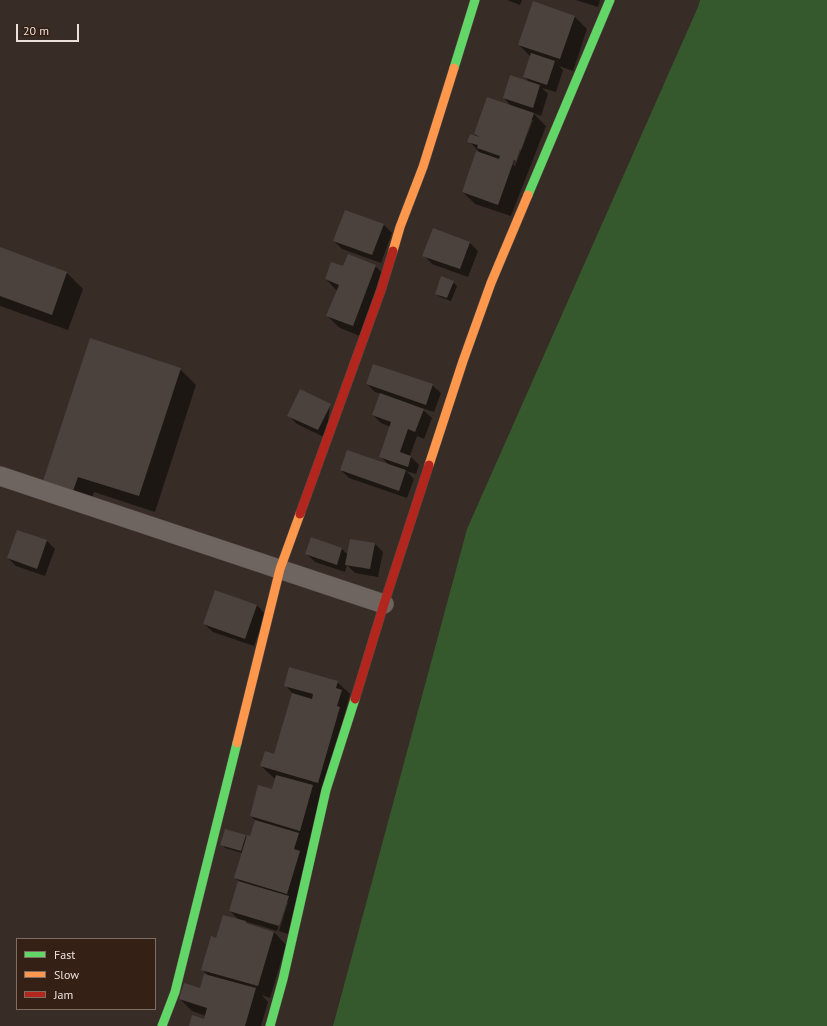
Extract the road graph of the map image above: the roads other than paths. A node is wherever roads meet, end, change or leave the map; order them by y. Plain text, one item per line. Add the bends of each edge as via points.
1 (475, 0) edge
2 (610, 0) edge
3 (0, 476) edge
4 (280, 569) junction
5 (384, 604) junction
6 (162, 1026) edge
7 (270, 1026) edge

1 - 4 main road via 423,167 400,227 381,290
2 - 5 main road via 492,283 463,361
3 - 4 street
4 - 5 street
4 - 6 main road via 175,992
5 - 7 main road via 326,790 283,980

